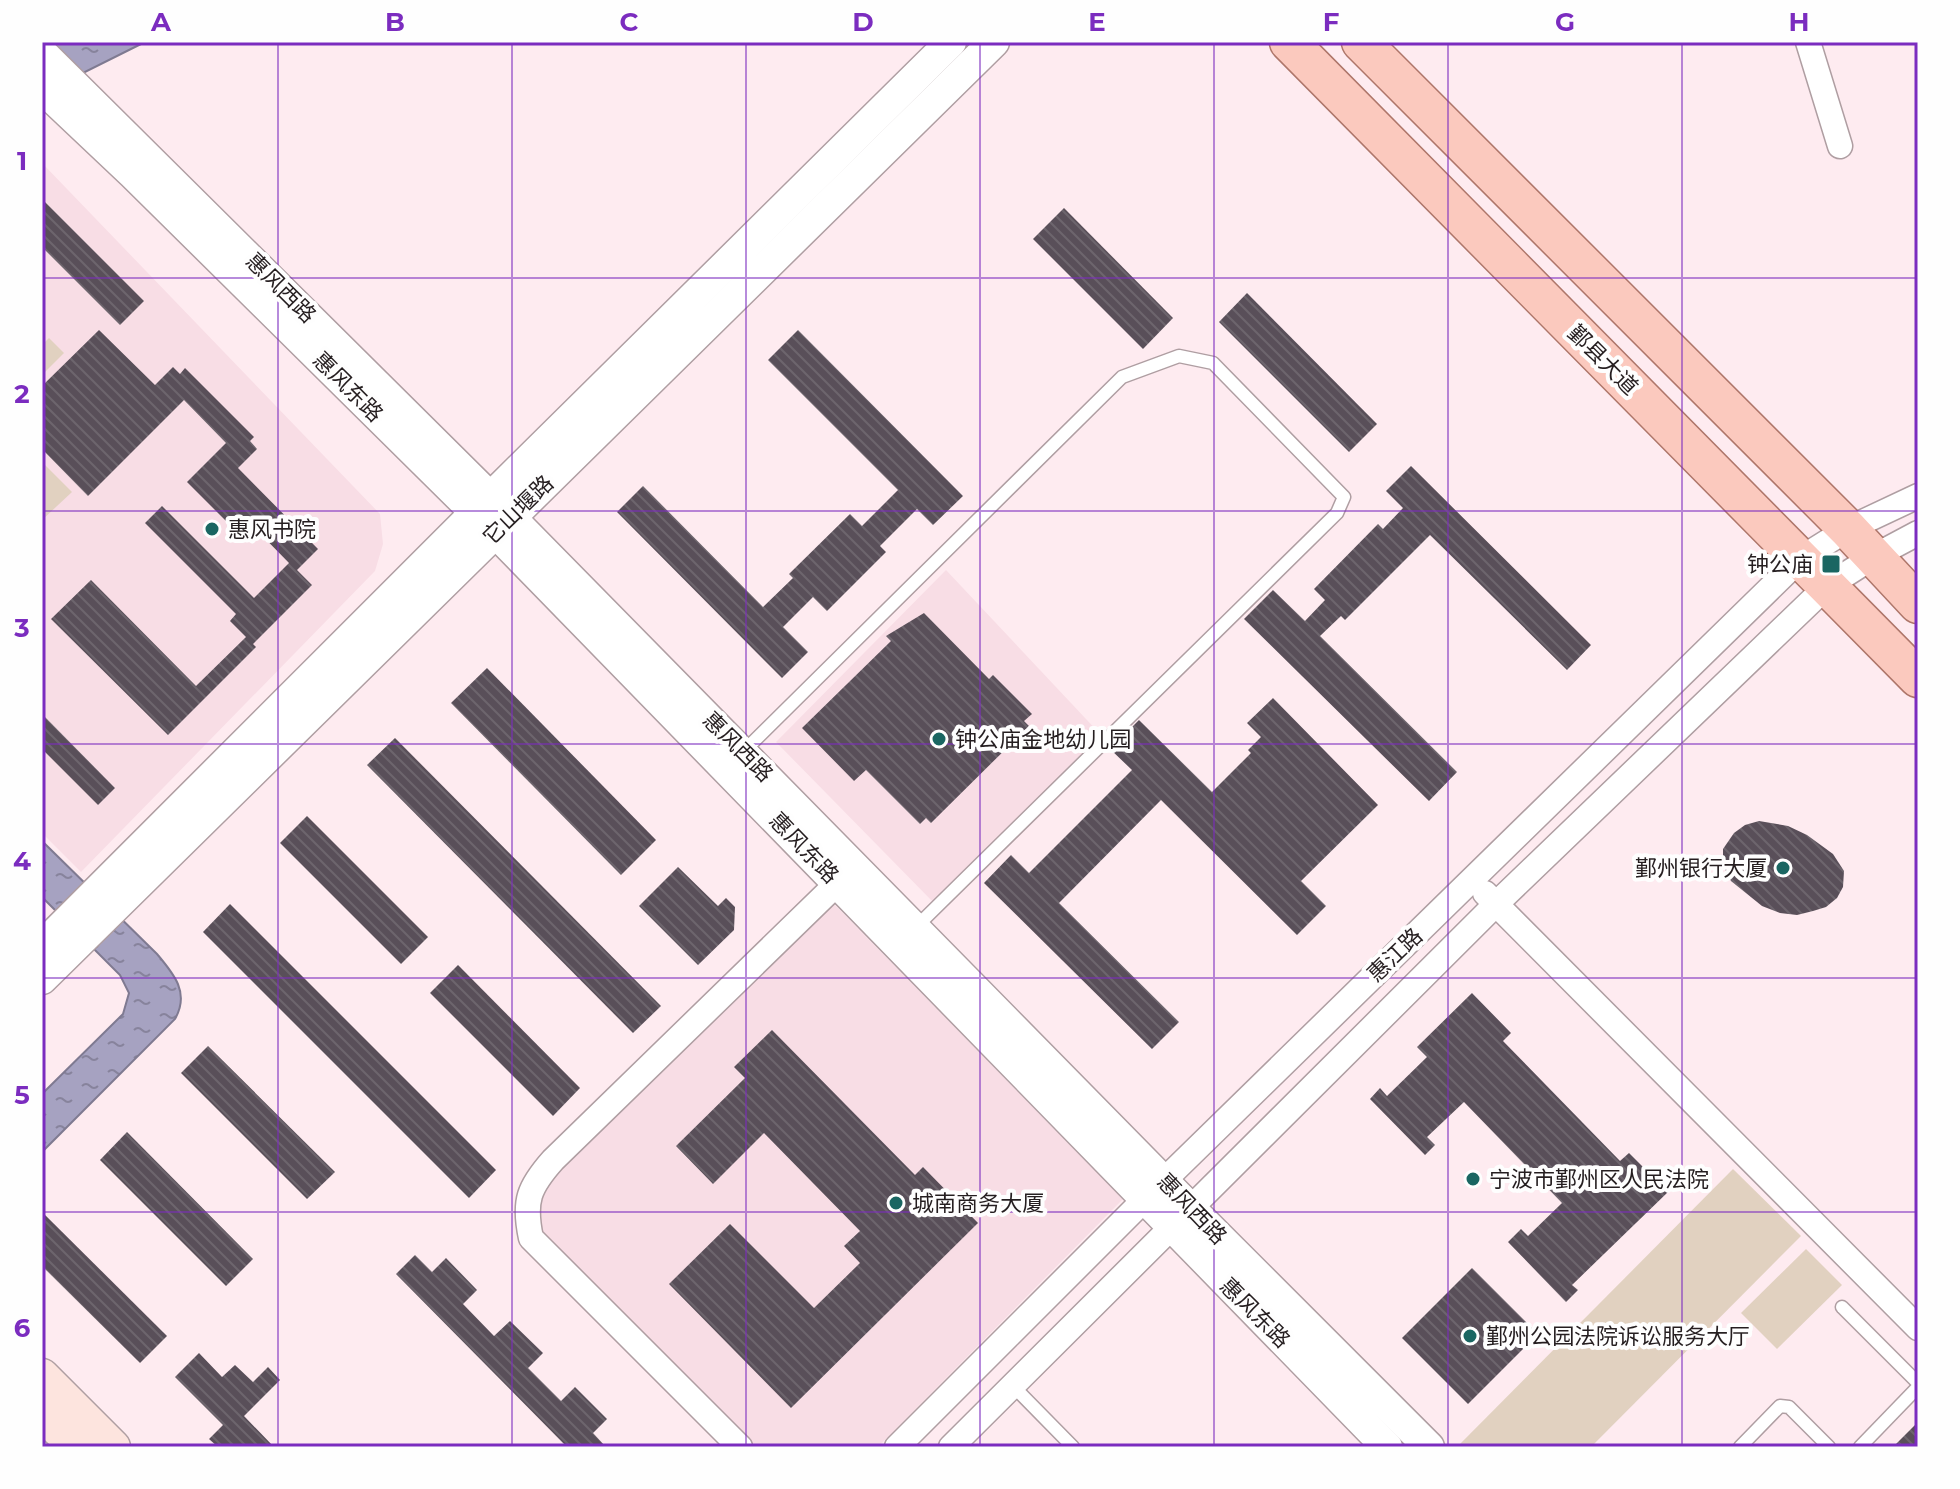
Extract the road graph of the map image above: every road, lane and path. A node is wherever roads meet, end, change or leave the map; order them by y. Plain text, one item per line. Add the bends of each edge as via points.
1 (951, 42) edge
2 (994, 42) edge
3 (1289, 42) edge
4 (1361, 42) edge
5 (1808, 42) edge
6 (42, 53) edge
7 (59, 94) edge
8 (1840, 146) dead end
9 (1918, 496) edge
10 (493, 515) junction
11 (1848, 529) junction
12 (1918, 533) edge
13 (1873, 557) junction
14 (1800, 559) junction
15 (1826, 587) junction
16 (1918, 604) edge
17 (1918, 678) edge
18 (735, 761) junction
19 (847, 874) junction
20 (1472, 880) junction
21 (1496, 904) junction
22 (907, 936) junction
23 (42, 946) edge
24 (42, 979) edge
25 (1154, 1191) junction
26 (1180, 1217) junction
27 (1842, 1307) dead end
28 (1918, 1328) edge
29 (42, 1376) edge
30 (1918, 1385) edge
31 (1013, 1386) junction
32 (42, 1414) edge
33 (77, 1447) edge
34 (113, 1447) edge
35 (740, 1447) edge
36 (897, 1447) edge
37 (951, 1447) edge
38 (1073, 1447) edge
39 (1387, 1447) edge
40 (1429, 1447) edge
41 (1740, 1447) edge
42 (1829, 1447) edge
43 (1860, 1447) edge

1 - 10 street, 它山堰路
2 - 10 street, 它山堰路
3 - 14 main road, 鄞县大道
4 - 11 main road
5 - 8 street
6 - 7 street
7 - 10 street, 惠风东路 via 133,174
9 - 11 street, 惠江路
10 - 18 street, 惠风东路
10 - 23 street, 它山堰路
10 - 24 street, 它山堰路
11 - 13 main road
11 - 14 street, 惠江路
12 - 13 street, 惠江路
13 - 15 street, 惠江路
13 - 16 main road
14 - 15 main road, 鄞县大道
14 - 20 street, 惠江路
15 - 17 main road, 鄞县大道
15 - 21 street, 惠江路
18 - 19 street, 惠风西路
18 - 22 lane via 1122,377 1179,356 1213,363 1312,463 1344,497 1337,513
19 - 22 street, 惠风西路
19 - 35 street via 553,1160 527,1198 531,1238
20 - 21 street
20 - 25 street, 惠江路
21 - 26 street, 惠江路
21 - 28 street
22 - 25 street, 惠风西路
25 - 26 street, 惠风西路
25 - 36 street, 惠江路
26 - 31 street, 惠江路
26 - 39 street, 惠风东路
26 - 40 street, 惠风西路
27 - 30 lane
29 - 34 main road
30 - 43 lane
31 - 37 street, 惠江路
31 - 38 lane
32 - 33 main road
41 - 42 lane via 1780,1406 1789,1407

